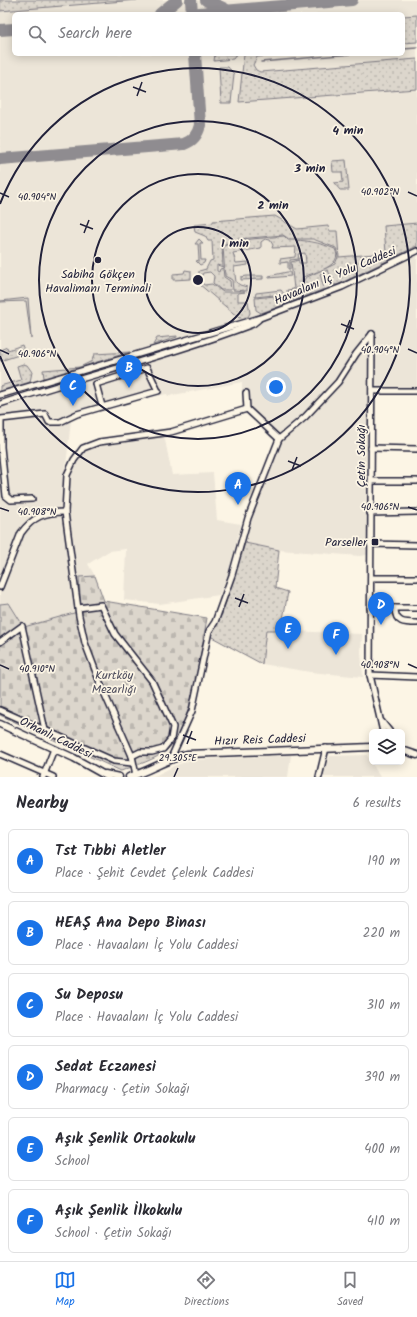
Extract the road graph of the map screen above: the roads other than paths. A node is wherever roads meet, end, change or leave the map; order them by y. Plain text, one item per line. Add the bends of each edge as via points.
1 (417, 251) edge
2 (260, 318) junction
3 (372, 391) junction
4 (417, 391) edge
5 (246, 393) dead end
6 (0, 395) edge
7 (0, 404) edge
8 (102, 406) junction
9 (247, 409) junction
10 (279, 439) junction
11 (0, 446) edge
12 (371, 448) junction
13 (417, 449) edge
14 (371, 481) junction
15 (417, 481) edge
16 (32, 498) dead end
17 (65, 512) junction
18 (370, 512) junction
19 (417, 512) edge
20 (370, 544) junction
21 (417, 545) edge
22 (371, 578) junction
23 (417, 578) edge
24 (0, 587) edge
25 (78, 608) junction
26 (370, 608) junction
27 (395, 608) junction
28 (417, 608) edge
29 (417, 623) edge
30 (0, 642) edge
31 (370, 674) junction
32 (417, 677) edge
33 (0, 710) edge
34 (382, 721) junction
35 (0, 724) edge
36 (383, 729) edge
37 (388, 729) edge
38 (45, 730) junction
39 (369, 747) edge
40 (326, 748) junction
41 (54, 749) junction
42 (405, 751) edge
43 (0, 754) edge
44 (417, 755) edge
45 (132, 756) junction
46 (171, 758) junction
47 (132, 763) junction
48 (151, 768) junction
49 (101, 773) junction
50 (44, 775) edge
51 (136, 775) junction
52 (53, 777) edge
53 (108, 777) edge
54 (119, 777) edge
55 (129, 777) edge
56 (143, 777) edge
57 (319, 777) edge

1 - 2 street, Havaalanı İç Yolu Caddesi via 342,287
2 - 6 street, Havaalanı İç Yolu Caddesi
2 - 7 street, Havaalanı İç Yolu Caddesi via 253,324 189,348
3 - 4 street
3 - 10 street, Çetin Sokağı via 372,334 338,382 305,417
3 - 12 street, Çetin Sokağı
5 - 9 street
8 - 8 street via 158,390 146,368 96,384
8 - 11 street via 60,422 49,422 45,414 1,419
9 - 10 street
9 - 17 street via 171,432 99,442 83,448 67,476
10 - 46 street via 248,518 215,622 209,630 192,712
11 - 16 street via 6,496 11,500
12 - 13 street
12 - 14 street, Çetin Sokağı
14 - 15 street
14 - 18 street, Çetin Sokağı
17 - 24 street via 40,515 26,526
17 - 25 street
18 - 19 street
18 - 20 street, Çetin Sokağı
20 - 21 street
20 - 22 street, Çetin Sokağı
22 - 23 street
22 - 26 street, Çetin Sokağı
25 - 45 street via 85,643
25 - 45 street via 101,605 115,634 152,681 173,727 171,738 163,749 140,752
26 - 27 street
26 - 31 street, Çetin Sokağı
27 - 28 street
27 - 29 street via 398,621
30 - 38 street via 22,626
31 - 32 street
31 - 34 street, Çetin Sokağı
33 - 38 street
34 - 36 street, Çetin Sokağı
34 - 37 street, Çetin Sokağı
35 - 41 street, Orhanlı Caddesi
38 - 47 street via 114,761
39 - 40 street, Hızır Reis Caddesi
40 - 46 street, Hızır Reis Caddesi via 196,754
40 - 57 street
41 - 49 street, Orhanlı Caddesi
41 - 50 street
42 - 44 street
43 - 50 street
45 - 47 street
46 - 48 street, Hızır Reis Caddesi
47 - 51 street
48 - 51 street, Hızır Reis Caddesi
48 - 56 street
49 - 53 street
49 - 54 street
50 - 52 street
51 - 55 street, Hızır Reis Caddesi

